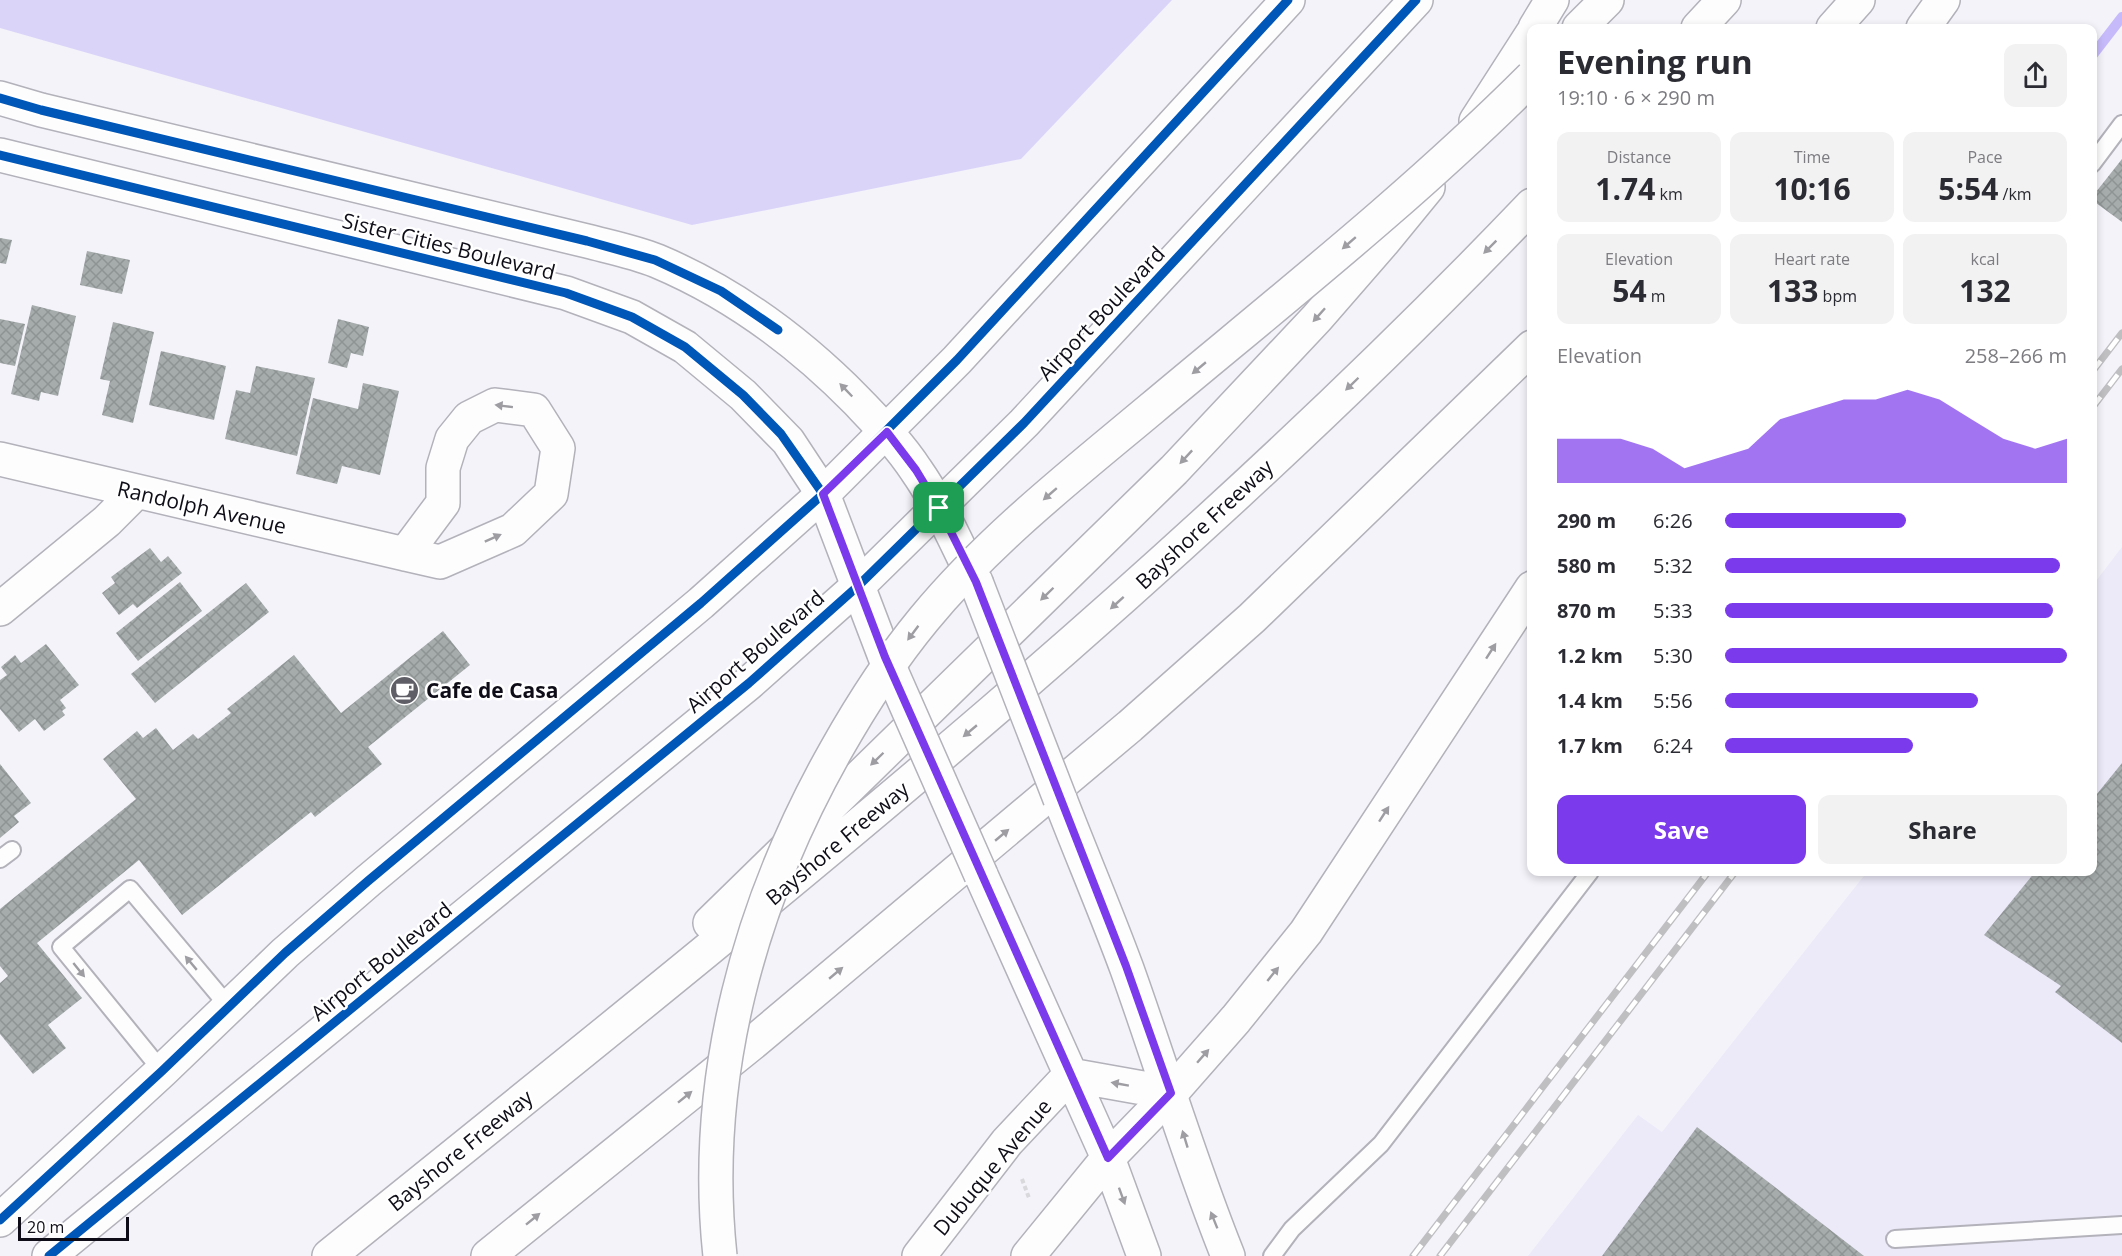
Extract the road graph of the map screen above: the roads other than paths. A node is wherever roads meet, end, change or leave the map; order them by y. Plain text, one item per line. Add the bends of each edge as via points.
1 (1288, 0) edge
2 (1416, 0) edge
3 (1552, 0) edge
4 (1607, 0) edge
5 (1724, 0) edge
6 (1857, 0) edge
7 (1942, 0) edge
8 (1537, 24) edge
9 (1583, 24) edge
10 (1702, 24) edge
11 (1836, 24) edge
12 (1926, 24) edge
13 (1527, 42) edge
14 (1527, 81) edge
15 (0, 98) edge
16 (2122, 124) edge
17 (0, 155) edge
18 (2097, 157) edge
19 (1527, 210) edge
20 (1527, 352) edge
21 (887, 432) junction
22 (0, 459) edge
23 (136, 492) junction
24 (823, 494) junction
25 (939, 508) junction
26 (405, 554) junction
27 (858, 586) junction
28 (1527, 596) edge
29 (0, 609) edge
30 (1587, 876) edge
31 (229, 1007) junction
32 (561, 1068) junction
33 (162, 1071) junction
34 (1070, 1075) junction
35 (1171, 1093) junction
36 (1108, 1158) junction
37 (0, 1220) edge
38 (2122, 1225) edge
39 (1895, 1239) dead end
40 (49, 1256) edge
41 (329, 1256) edge
42 (488, 1256) edge
43 (720, 1256) edge
44 (919, 1256) edge
45 (1028, 1256) edge
46 (1144, 1256) edge
47 (1228, 1256) edge
48 (1272, 1256) edge

1 - 21 main road
2 - 25 main road, Airport Boulevard via 1032,414
3 - 8 main road
4 - 9 main road
5 - 10 main road
6 - 11 main road
7 - 12 main road
13 -> 32 main road via 1449,161 1383,242 1251,389 1174,470
14 -> 43 main road, bridge via 1424,178 1024,516 925,618 885,670 850,726 787,847 742,975 718,1106 716,1201
21 -> 15 main road, Sister Cities Boulevard via 832,375 778,330 721,291 655,260
16 - 18 lane
17 - 24 main road, Sister Cities Boulevard via 566,293 632,317 685,347 743,395 788,441
19 -> 32 main road, Bayshore Freeway via 1184,544 1064,651 842,839
42 -> 20 main road via 755,1041 1130,726 1252,618
21 - 24 main road
21 - 25 main road, Sister Cities Boulevard
22 - 23 main road, Randolph Avenue
23 - 26 main road, Randolph Avenue
23 - 29 main road via 107,521
24 - 27 main road, Sister Cities Boulevard
24 - 31 main road via 700,603 368,881
25 - 27 main road, Airport Boulevard
25 - 35 main road, Sister Cities Boulevard, bridge via 976,582
26 -> 26 main road, Randolph Avenue via 440,562 513,530 551,494 558,448 534,410 495,405 469,418 452,439 443,468 443,503
27 - 34 main road, Sister Cities Boulevard, bridge via 885,657
27 - 40 main road, Airport Boulevard via 740,690
35 -> 28 main road via 1306,932
30 - 48 lane via 1381,1144 1292,1229
31 - 33 main road
31 -> 33 lane via 129,889 60,947
32 - 41 main road, Bayshore Freeway
33 - 37 main road
35 -> 34 main road
34 - 36 main road, Sister Cities Boulevard
34 - 44 main road, Dubuque Avenue via 1007,1142
35 - 36 main road
47 -> 35 main road, Sister Cities Boulevard
36 - 45 main road
36 -> 46 main road, Sister Cities Boulevard
38 - 39 lane

